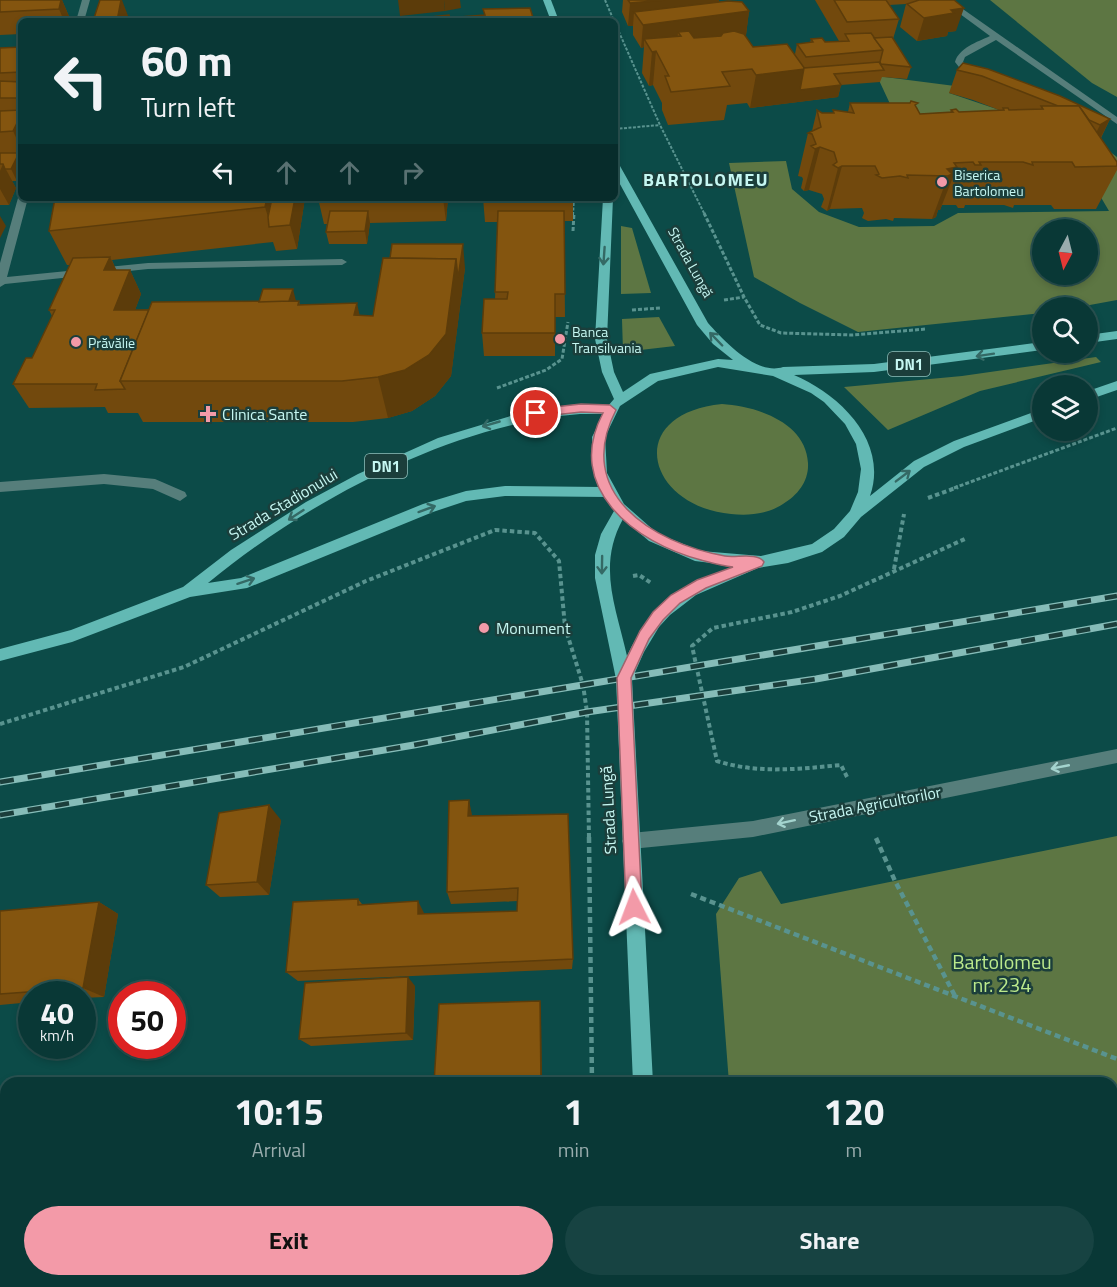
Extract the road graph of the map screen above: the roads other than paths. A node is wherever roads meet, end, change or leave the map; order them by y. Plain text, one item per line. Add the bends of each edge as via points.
1 (86, 0) edge
2 (547, 0) edge
3 (945, 0) edge
4 (81, 18) edge
5 (554, 18) edge
6 (996, 36) junction
7 (983, 83) edge
8 (1100, 110) junction
9 (1089, 112) edge
10 (1117, 121) edge
11 (618, 171) edge
12 (22, 201) edge
13 (608, 201) edge
14 (342, 261) dead end
15 (0, 282) edge
16 (1117, 335) edge
17 (1098, 338) edge
18 (1032, 347) edge
19 (747, 365) junction
20 (774, 371) junction
21 (1117, 385) edge
22 (1098, 392) edge
23 (615, 404) junction
24 (1032, 417) edge
25 (0, 487) edge
26 (608, 492) junction
27 (180, 496) dead end
28 (621, 511) junction
29 (857, 513) junction
30 (758, 562) junction
31 (189, 591) junction
32 (0, 655) edge
33 (624, 678) junction
34 (1117, 756) edge
35 (631, 841) junction
36 (643, 1077) edge

1 - 4 street
2 - 5 main road
3 - 6 street
6 - 7 street via 969,50 959,62 973,79
6 - 8 street
8 - 9 street
8 - 10 street
19 -> 11 main road, Strada Lungă via 703,325
12 - 15 street
13 -> 23 main road via 601,339
14 - 15 street via 148,266
16 - 17 main road
18 -> 20 main road, DN1 via 874,368
19 - 20 main road, DN1
19 - 23 main road, DN1 via 718,363 671,370 639,384
20 - 29 main road, DN1 via 828,399 848,418 862,441 869,466 867,490
21 - 22 main road
23 - 26 main road, DN1 via 600,428 596,449 599,471
23 -> 31 main road, Strada Stadionului / DN1 via 518,416 444,440 330,493 222,562
29 -> 24 main road, DN1 via 919,464 959,444
25 - 27 street via 104,479 155,484
26 - 28 main road, DN1
31 -> 26 main road, Strada Stadionului / DN1 via 242,584 466,496 505,491
28 - 30 main road, DN1 via 641,530 676,548 727,561
28 -> 33 main road, Strada Lungă via 602,555 602,578
29 - 30 main road, DN1 via 833,538 799,555
30 - 33 main road, Strada Lungă via 676,599 644,635
31 - 32 main road, Strada Stadionului / DN1 via 72,636
33 - 35 main road, Strada Lungă
34 -> 35 street, Strada Agricultorilor via 753,829
35 - 36 main road, Strada Lungă

